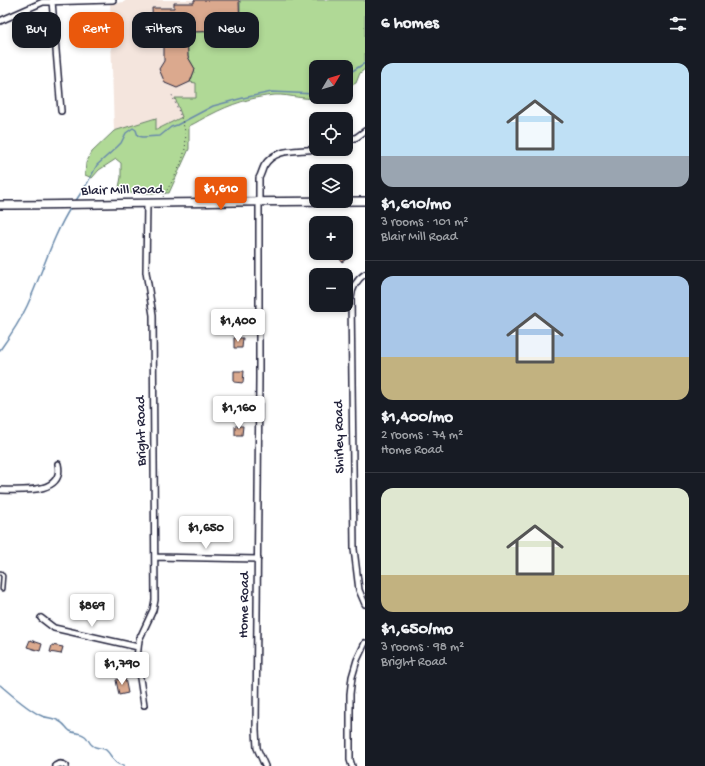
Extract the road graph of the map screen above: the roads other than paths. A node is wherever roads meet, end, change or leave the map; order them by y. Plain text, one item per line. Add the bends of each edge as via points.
1 (113, 0) edge
2 (52, 1) junction
3 (0, 21) edge
4 (60, 111) dead end
5 (365, 131) edge
6 (353, 139) edge
7 (309, 149) edge
8 (259, 201) junction
9 (365, 201) edge
10 (147, 203) junction
11 (0, 205) edge
12 (365, 274) edge
13 (58, 464) dead end
14 (0, 490) edge
15 (155, 557) junction
16 (258, 559) junction
17 (0, 573) edge
18 (2, 589) dead end
19 (365, 604) edge
20 (40, 618) dead end
21 (365, 644) edge
22 (138, 647) junction
23 (144, 706) dead end
24 (55, 766) edge
25 (66, 766) edge
26 (265, 766) edge
27 (352, 766) edge

1 - 2 street
2 - 3 street via 43,2
2 - 4 street
5 - 6 street
7 - 8 street, Home Road via 280,153 270,159 259,178
8 - 9 main road, Blair Mill Road
8 - 10 main road, Blair Mill Road
8 - 16 street, Home Road
10 - 11 main road, Blair Mill Road
10 - 15 street, Bright Road via 146,272 153,315
12 - 19 street, Shirley Road via 354,284 351,298 354,549 358,590
13 - 14 street via 59,475 52,484 27,490
15 - 16 street
15 - 22 street, Bright Road via 155,600
16 - 26 street, Home Road via 256,739
17 - 18 lane
20 - 22 street via 54,628
21 - 27 street via 357,660 350,694
22 - 23 street, Bright Road via 137,658
24 - 25 street

